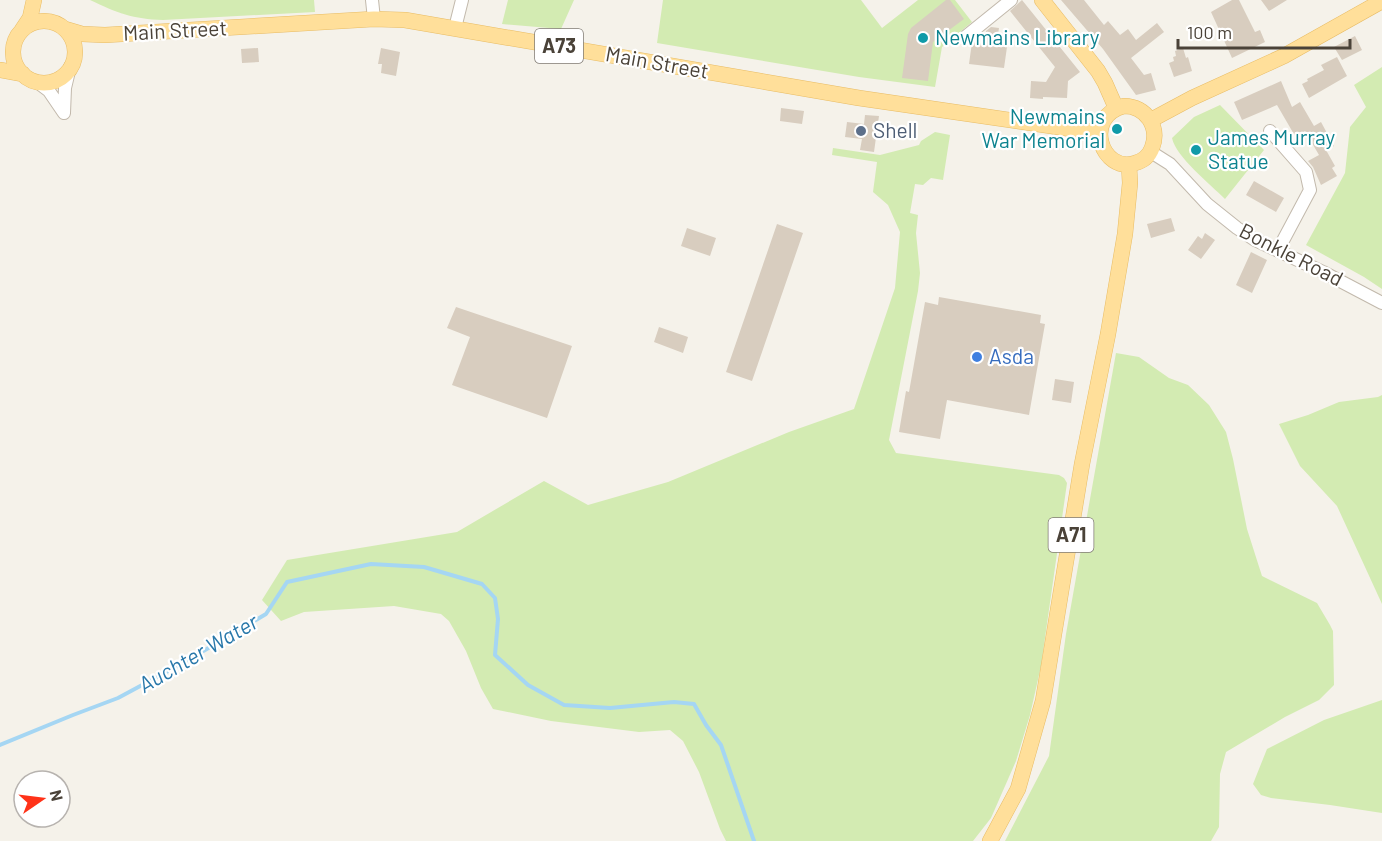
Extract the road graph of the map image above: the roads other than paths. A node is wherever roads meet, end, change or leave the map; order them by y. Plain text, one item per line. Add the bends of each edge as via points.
1 (35, 0) edge
2 (372, 0) edge
3 (462, 0) edge
4 (1011, 0) edge
5 (1042, 0) edge
6 (1382, 1) edge
7 (374, 19) junction
8 (48, 21) junction
9 (455, 28) junction
10 (65, 29) junction
11 (19, 33) junction
12 (105, 35) junction
13 (964, 38) dead end
14 (0, 48) edge
15 (72, 63) junction
16 (0, 70) edge
17 (23, 74) junction
18 (37, 82) junction
19 (1116, 108) junction
20 (1151, 120) junction
21 (1100, 131) junction
22 (1269, 131) dead end
23 (1151, 152) junction
24 (1129, 165) junction
25 (1278, 250) junction
26 (1382, 303) edge
27 (990, 841) edge

1 - 8 main road
1 - 11 main road via 30,18
2 - 7 street
3 - 9 street
4 - 13 street
5 - 19 main road via 1098,71
6 - 20 main road via 1284,56
7 - 9 main road, Main Street / A73
7 - 12 main road, Main Street / A73
8 - 10 main road, A73
8 - 11 main road via 30,24
9 - 21 main road, Main Street / A73 via 859,98
10 - 12 main road, Main Street / A73
10 - 15 main road via 73,43
11 - 14 main road
11 - 17 main road via 13,57
12 - 15 main road, Main Street via 92,40
15 - 18 main road via 56,80
15 - 18 street via 64,113 49,91
16 - 17 main road
17 - 18 main road
19 - 20 main road via 1139,109
19 - 21 main road via 1103,119
20 - 23 main road via 1155,136
21 - 24 main road via 1101,141 1114,162
22 - 25 street via 1306,172 1310,190
23 - 24 main road
23 - 25 street, Bonkle Road via 1170,165 1221,217
24 - 27 main road, A71 via 1125,234 1043,701 1018,789
25 - 26 street, Bonkle Road

